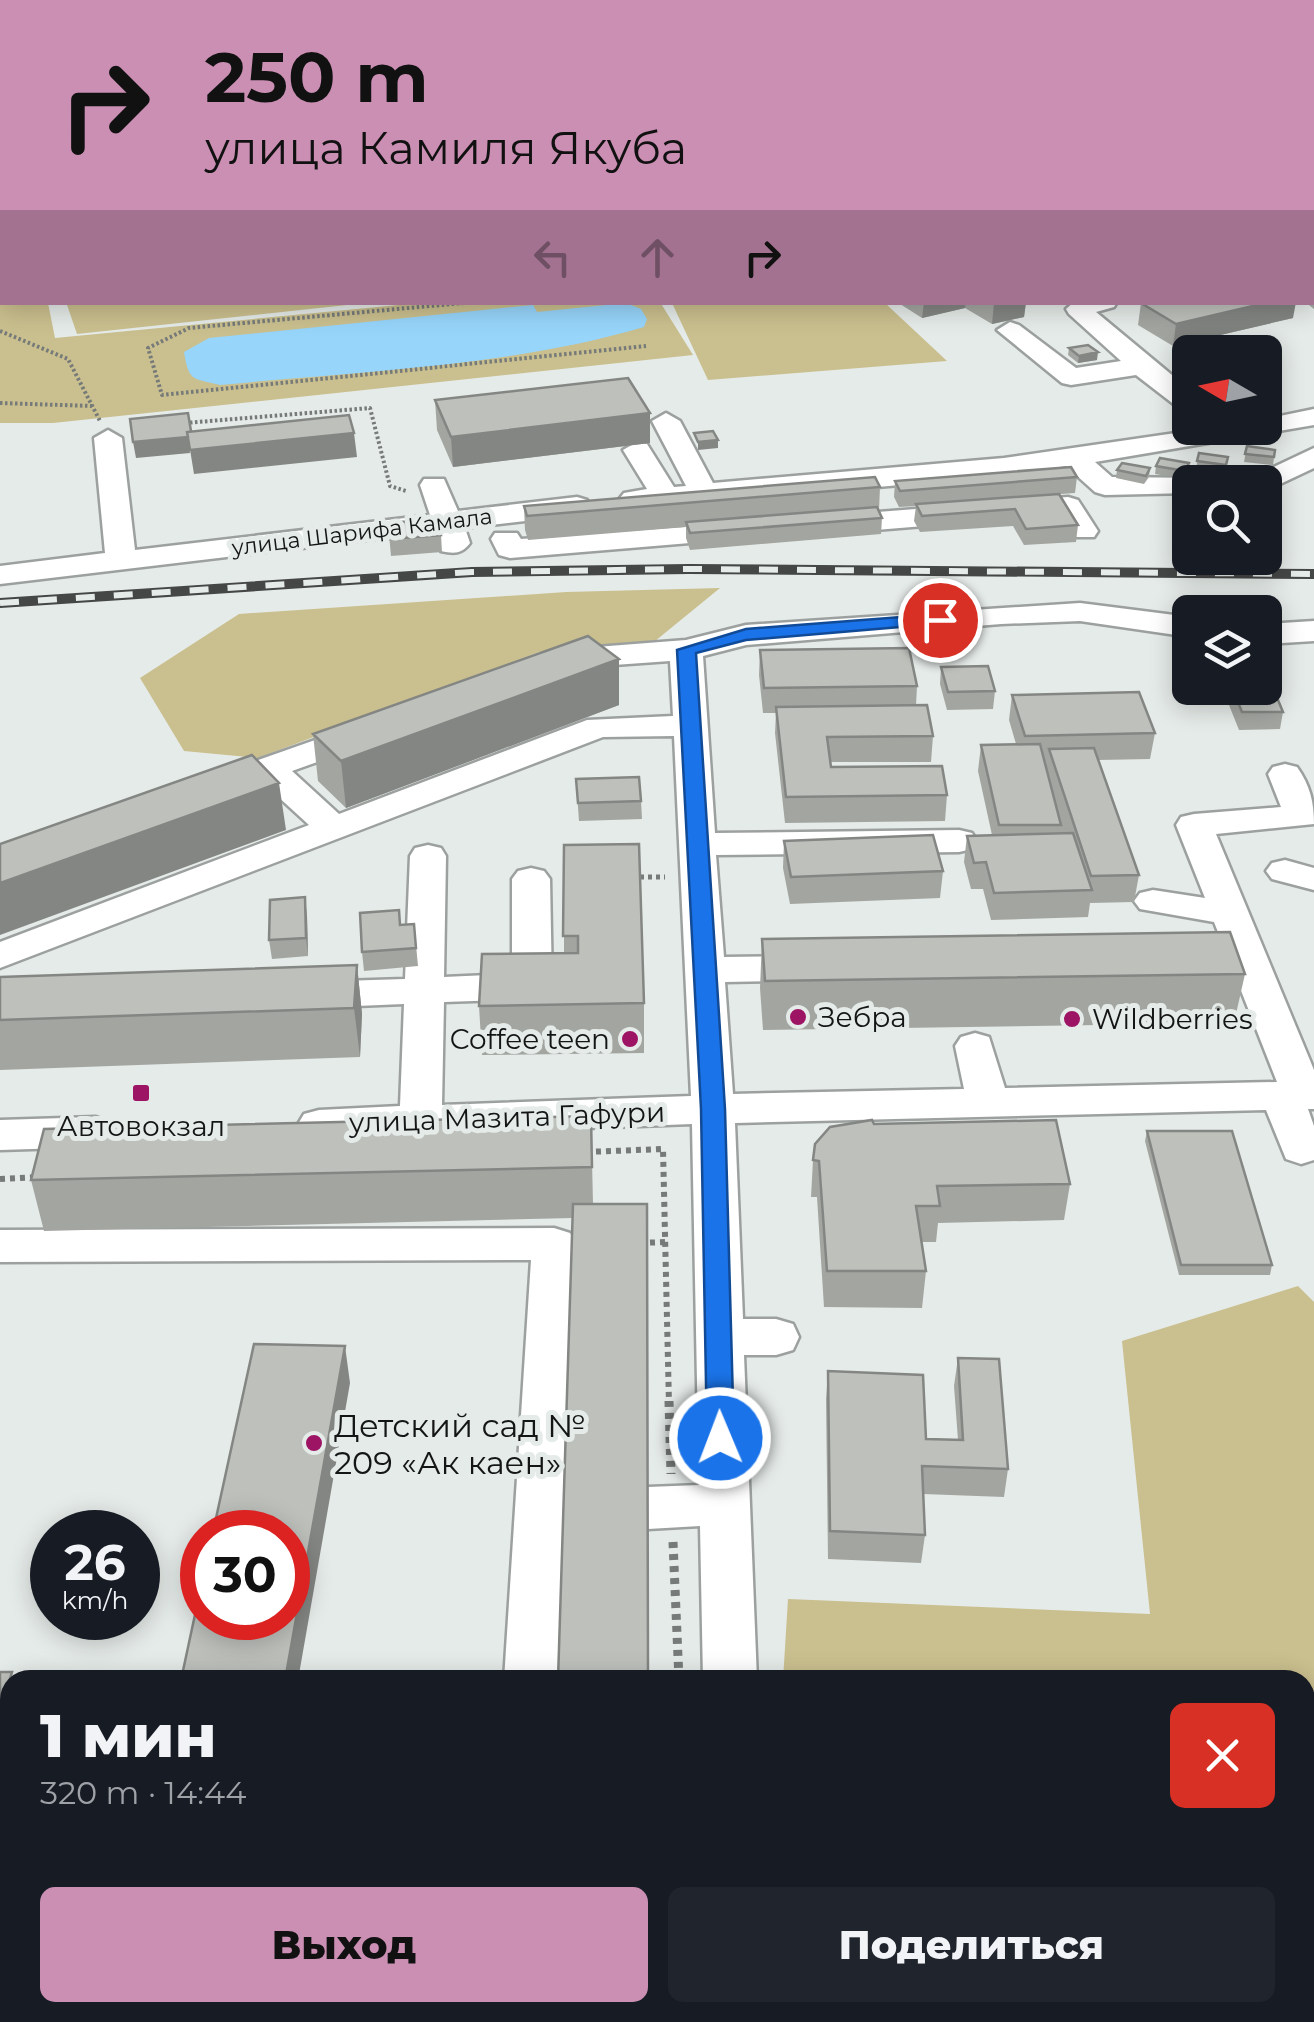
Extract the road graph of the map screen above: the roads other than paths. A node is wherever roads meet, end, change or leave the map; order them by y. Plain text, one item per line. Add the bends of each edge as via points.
1 (1093, 305) edge
2 (1010, 330) dead end
3 (1141, 366) junction
4 (1172, 389) edge
5 (1314, 417) edge
6 (666, 421) dead end
7 (1282, 423) edge
8 (1282, 435) edge
9 (108, 438) road end
10 (1172, 439) edge
11 (637, 450) dead end
12 (1072, 456) junction
13 (1314, 456) edge
14 (1282, 473) edge
15 (872, 478) junction
16 (1172, 484) edge
17 (702, 491) junction
18 (666, 496) junction
19 (896, 519) junction
20 (802, 527) edge
21 (764, 530) edge
22 (1083, 531) dead end
23 (506, 539) dead end
24 (120, 562) junction
25 (0, 575) edge
26 (1172, 625) edge
27 (1314, 631) edge
28 (1282, 633) edge
29 (686, 650) junction
30 (527, 677) edge
31 (397, 722) edge
32 (692, 726) junction
33 (268, 768) junction
34 (1285, 774) dead end
35 (178, 799) edge
36 (333, 828) junction
37 (959, 840) dead end
38 (428, 856) dead end
39 (698, 860) junction
40 (531, 879) dead end
41 (1152, 901) dead end
42 (1230, 914) junction
43 (0, 956) edge
44 (860, 968) edge
45 (705, 970) junction
46 (426, 990) junction
47 (272, 997) edge
48 (976, 1046) dead end
49 (1300, 1096) edge
50 (988, 1103) junction
51 (713, 1109) junction
52 (421, 1120) junction
53 (287, 1125) edge
54 (134, 1130) edge
55 (0, 1136) edge
56 (1301, 1148) dead end
57 (0, 1246) edge
58 (718, 1337) junction
59 (776, 1337) dead end
60 (722, 1505) junction
61 (648, 1508) edge
62 (532, 1670) edge
63 (730, 1670) edge

1 - 3 street via 1078,309
2 - 3 street via 1071,376
3 - 4 street
5 - 7 street, улица Шарифа Камала
6 - 17 street
8 - 13 street
9 - 24 street
10 - 12 street, улица Шарифа Камала
11 - 18 street
12 - 15 street, улица Шарифа Камала
12 - 16 street via 1105,486
13 - 14 street
15 - 17 street, улица Шарифа Камала
15 - 19 street
17 - 18 street, улица Шарифа Камала
18 - 24 street, улица Шарифа Камала via 443,514
19 - 20 street
19 - 22 street via 1068,506
21 - 23 street via 510,549
24 - 25 street, улица Шарифа Камала
26 - 29 street via 1080,612 746,634
27 - 28 street
29 - 30 street via 583,658
29 - 32 street
31 - 33 street
32 - 36 street via 599,727
32 - 39 street
33 - 35 street
33 - 36 street
34 - 42 street via 1302,816 1194,825
36 - 43 street
37 - 39 street
38 - 46 street
39 - 45 street
40 - 46 street via 532,986
41 - 42 street
42 - 49 street via 1229,961
44 - 45 street
45 - 51 street
46 - 47 street
46 - 52 street
48 - 50 street
49 - 50 street, улица Мазита Гафури
49 - 56 street
50 - 51 street, улица Мазита Гафури
51 - 52 street, улица Мазита Гафури
51 - 58 street
52 - 53 street, улица Мазита Гафури
54 - 55 street
57 - 62 street via 554,1244 555,1509
58 - 59 street
58 - 60 street
60 - 61 street
60 - 63 street

